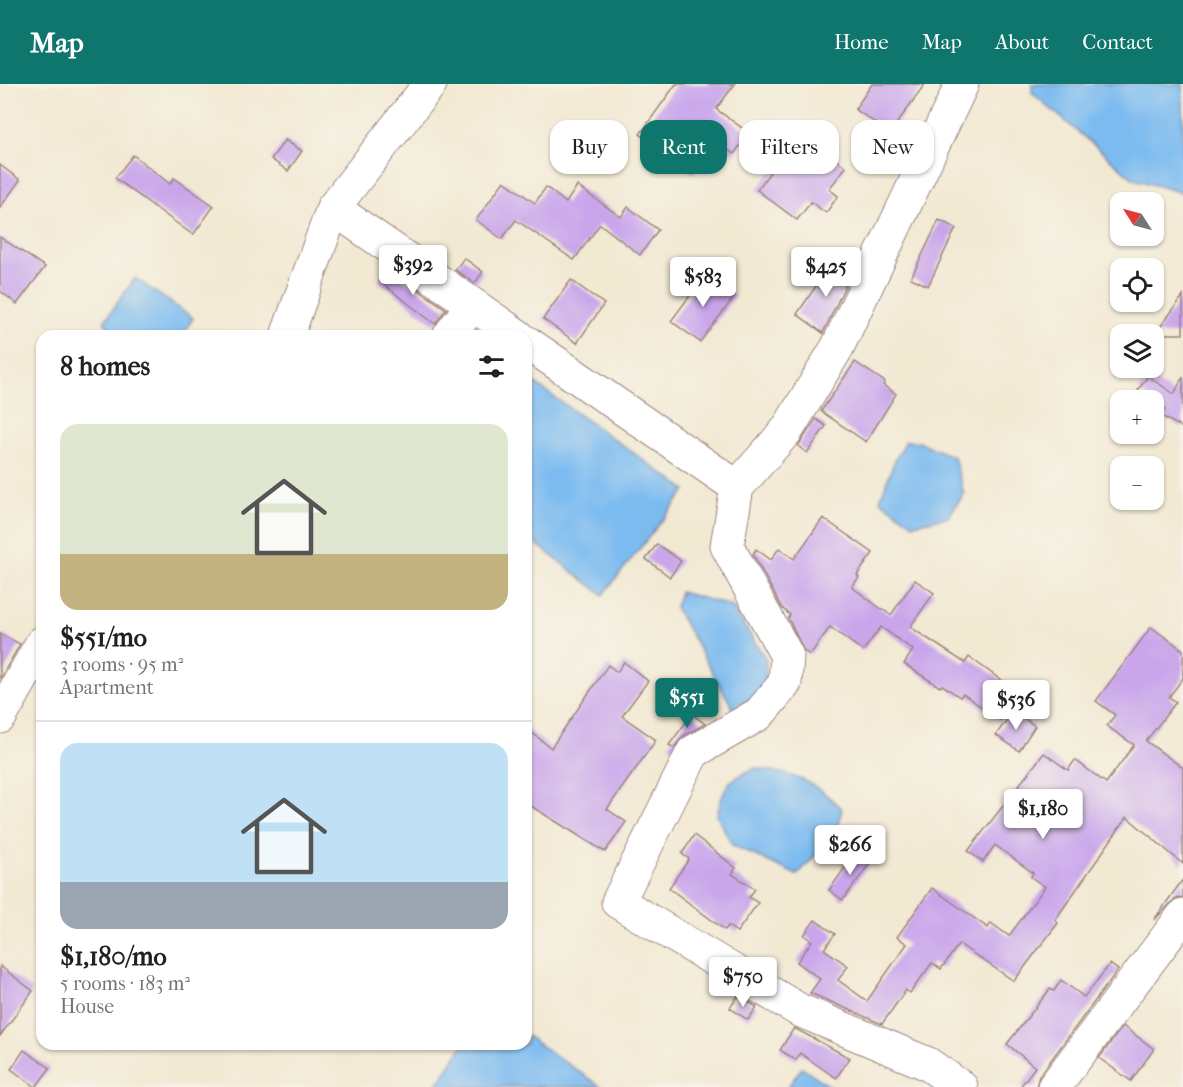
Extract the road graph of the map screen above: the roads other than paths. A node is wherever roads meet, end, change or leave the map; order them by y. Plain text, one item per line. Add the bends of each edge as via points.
1 (430, 84) edge
2 (962, 84) edge
3 (333, 208) junction
4 (472, 305) junction
5 (289, 330) edge
6 (453, 330) edge
7 (509, 330) edge
8 (532, 346) edge
9 (737, 487) junction
10 (36, 654) edge
11 (0, 717) edge
12 (1183, 916) edge
13 (961, 1087) edge
14 (1054, 1087) edge

1 - 3 street
2 - 9 street via 837,348 787,430
3 - 4 street
3 - 5 street
4 - 6 street
4 - 7 street
8 - 9 street
9 - 13 street via 727,546 787,656 785,683 759,714 693,752 618,902 799,1010 927,1064
10 - 11 street
12 - 14 street

